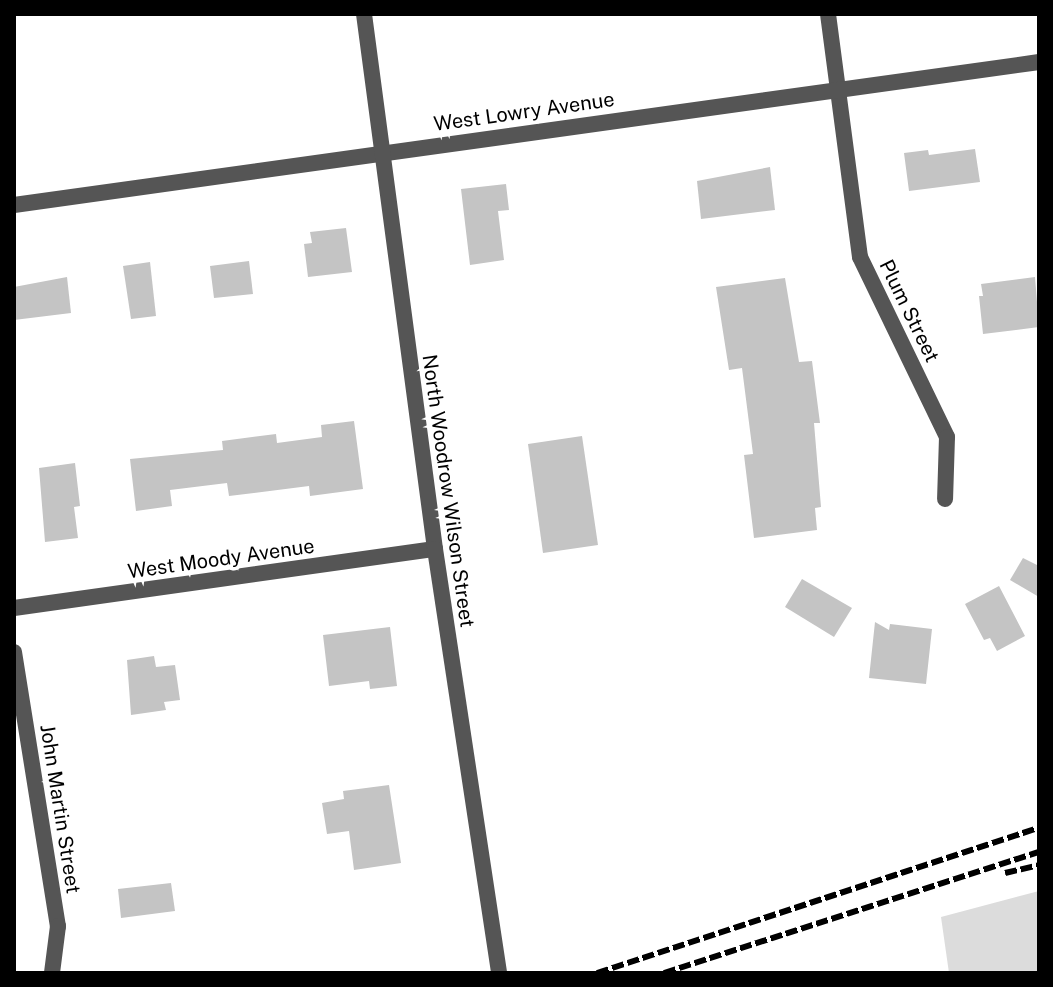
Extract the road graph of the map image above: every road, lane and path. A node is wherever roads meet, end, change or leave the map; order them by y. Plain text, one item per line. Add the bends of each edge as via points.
1 (364, 14) edge
2 (828, 14) edge
3 (1039, 62) edge
4 (839, 89) junction
5 (382, 152) junction
6 (14, 205) edge
7 (945, 499) dead end
8 (435, 549) junction
9 (14, 608) edge
10 (14, 652) edge
11 (52, 973) edge
12 (499, 973) edge

1 - 5 street, North Woodrow Wilson Street
2 - 4 street, Plum Street
3 - 4 street, West Lowry Avenue
4 - 5 street, West Lowry Avenue
4 - 7 street, Plum Street via 860,257 947,437
5 - 6 street, West Lowry Avenue
5 - 8 street, North Woodrow Wilson Street
8 - 9 street, West Moody Avenue
8 - 12 street, North Woodrow Wilson Street
10 - 11 street, John Martin Street via 58,926

